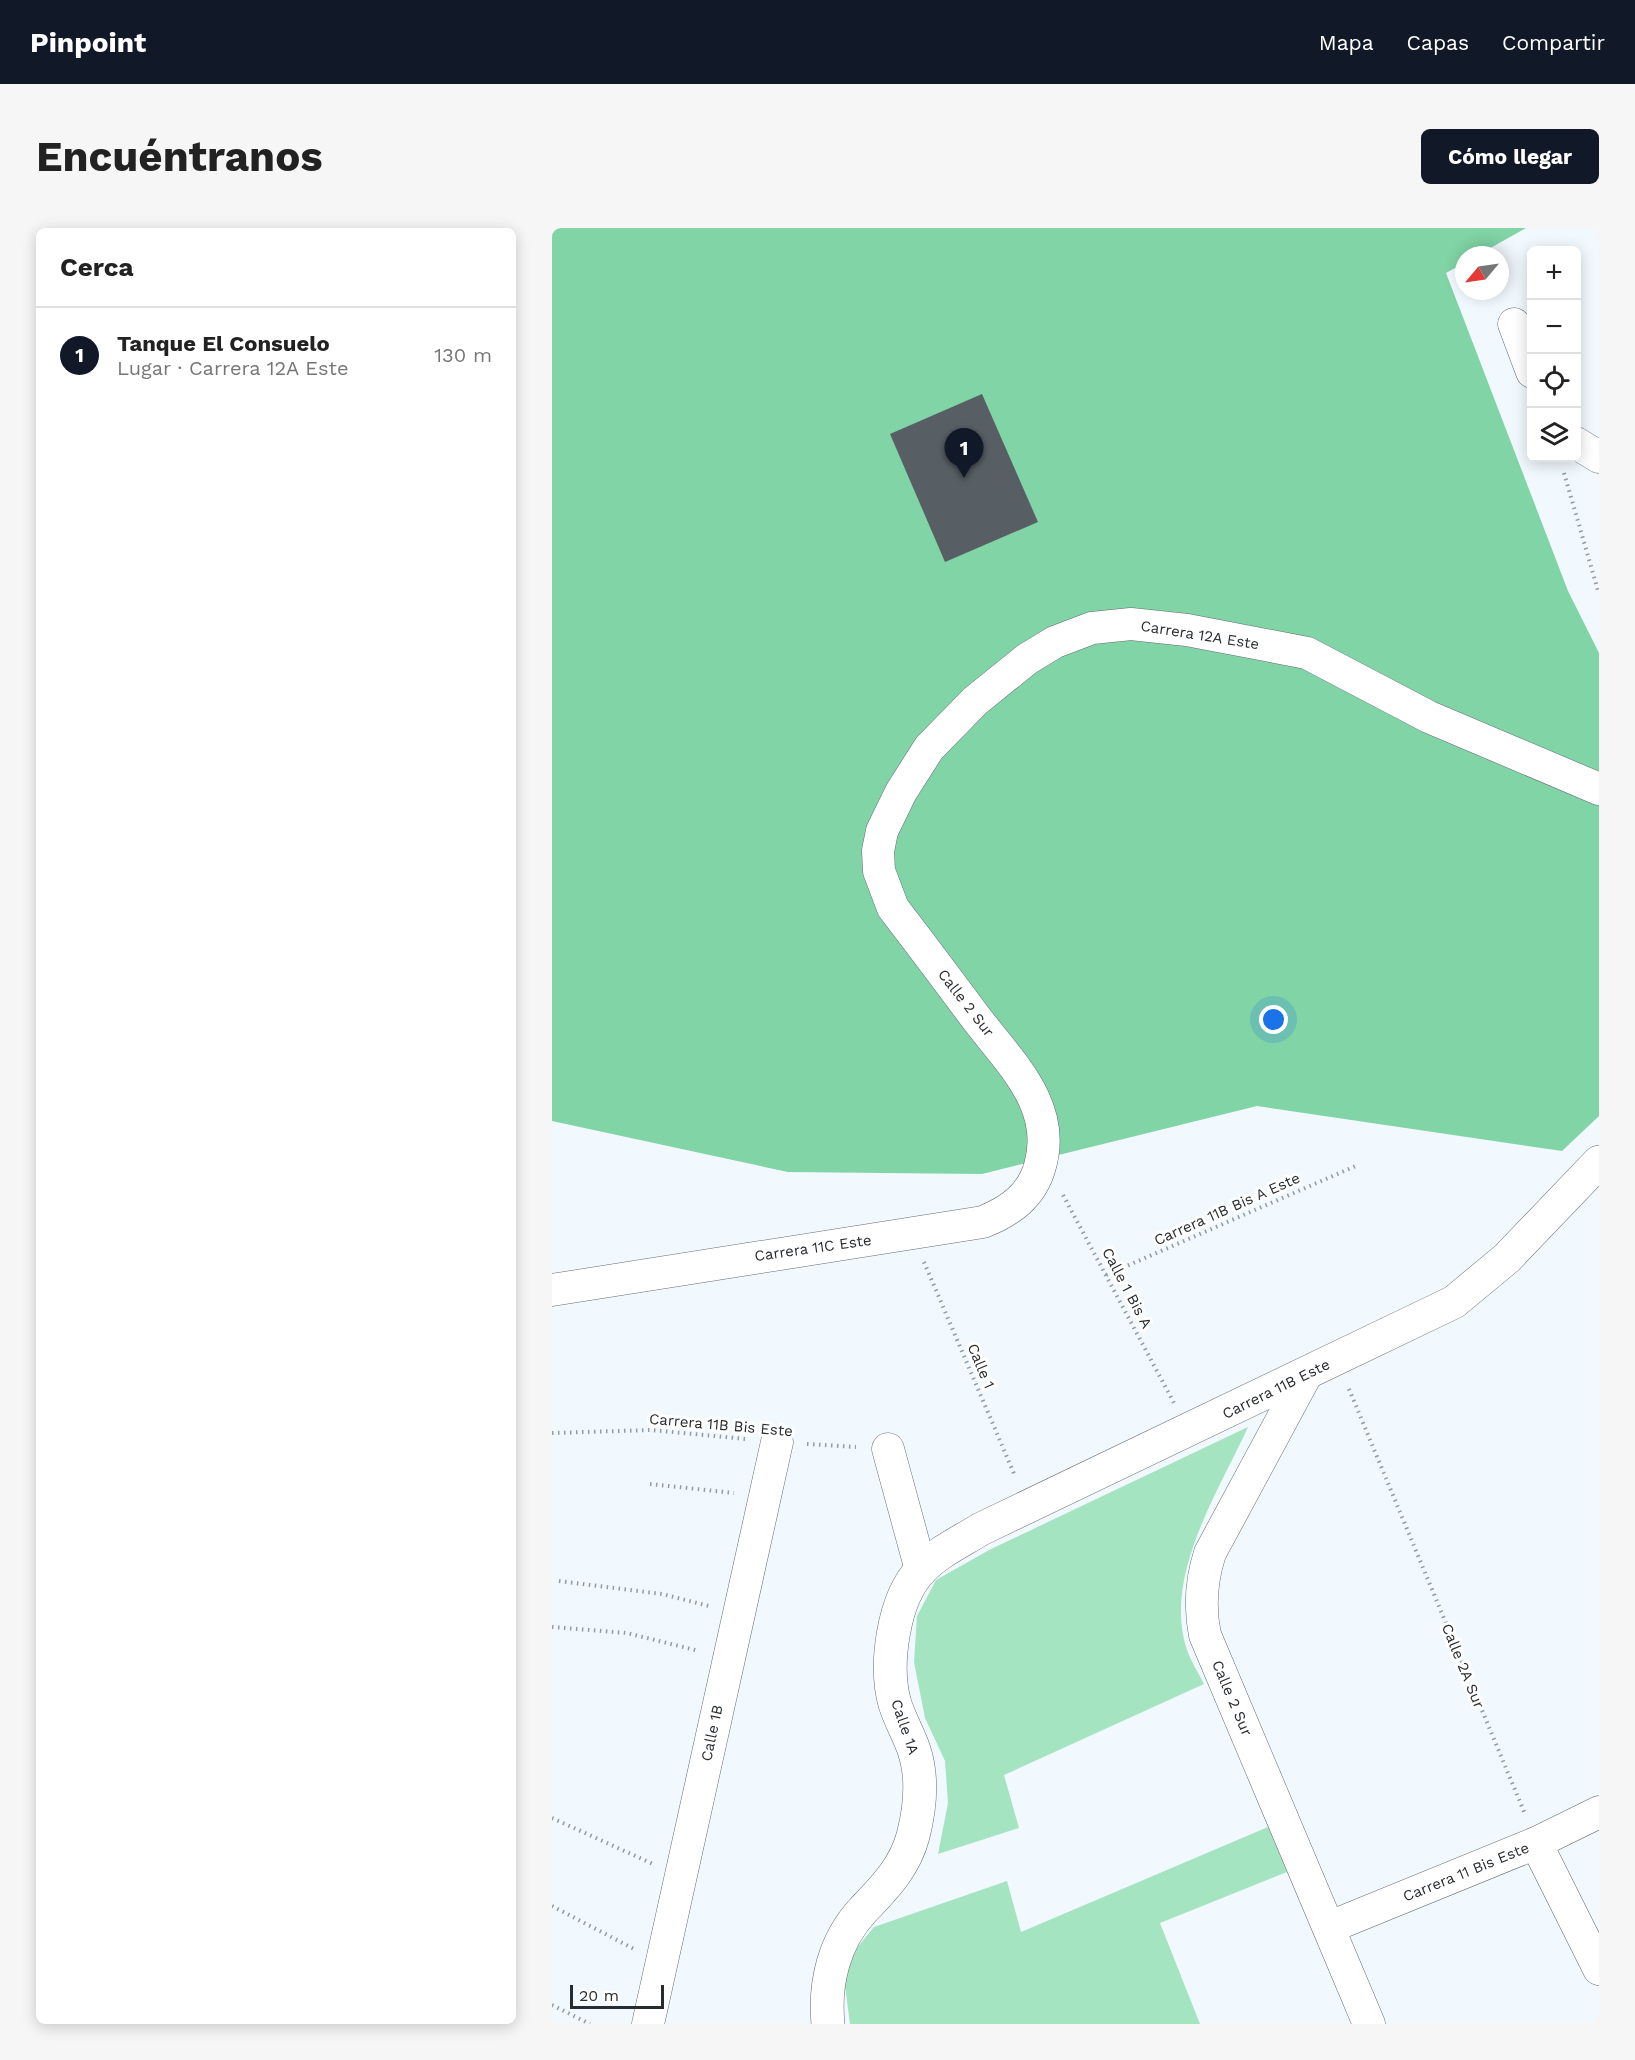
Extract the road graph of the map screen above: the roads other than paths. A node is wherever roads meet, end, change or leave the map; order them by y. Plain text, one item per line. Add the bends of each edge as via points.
1 (1514, 324) dead end
2 (1527, 359) edge
3 (1581, 456) edge
4 (1599, 457) edge
5 (1599, 789) edge
6 (878, 852) joint
7 (1042, 1158) joint
8 (1599, 1162) edge
9 (552, 1290) edge
10 (1306, 1375) junction
11 (777, 1442) road end
12 (888, 1449) road end
13 (921, 1570) junction
14 (1599, 1812) edge
15 (1536, 1843) junction
16 (1330, 1927) junction
17 (1599, 1969) edge
18 (648, 2024) edge
19 (828, 2024) edge
20 (1369, 2024) edge

1 - 2 street
3 - 4 street
5 - 6 street, Carrera 12A Este via 1429,717 1307,653 1188,630 1131,624 1092,628 1055,642 1027,658 975,701 929,748 913,771 892,807
6 - 7 street, Calle 2 Sur via 882,881 893,908 997,1042 1033,1096 1046,1143
7 - 9 street, Carrera 11C Este via 1037,1176 1016,1205 983,1222
8 - 10 street, Carrera 11B Este via 1507,1258 1467,1292 1430,1316
10 - 13 street, Carrera 11B Este via 981,1529
10 - 16 street, Calle 2 Sur via 1210,1553 1203,1573 1201,1615 1205,1635
11 - 18 street, Calle 1B
12 - 13 street
13 - 19 street, Calle 1A via 900,1611 891,1655 894,1701 919,1773 918,1818 892,1879 862,1910 839,1946 828,1985
14 - 15 street, Carrera 11 Bis Este
15 - 16 street, Carrera 11 Bis Este
15 - 17 street
16 - 20 street, Calle 2 Sur

